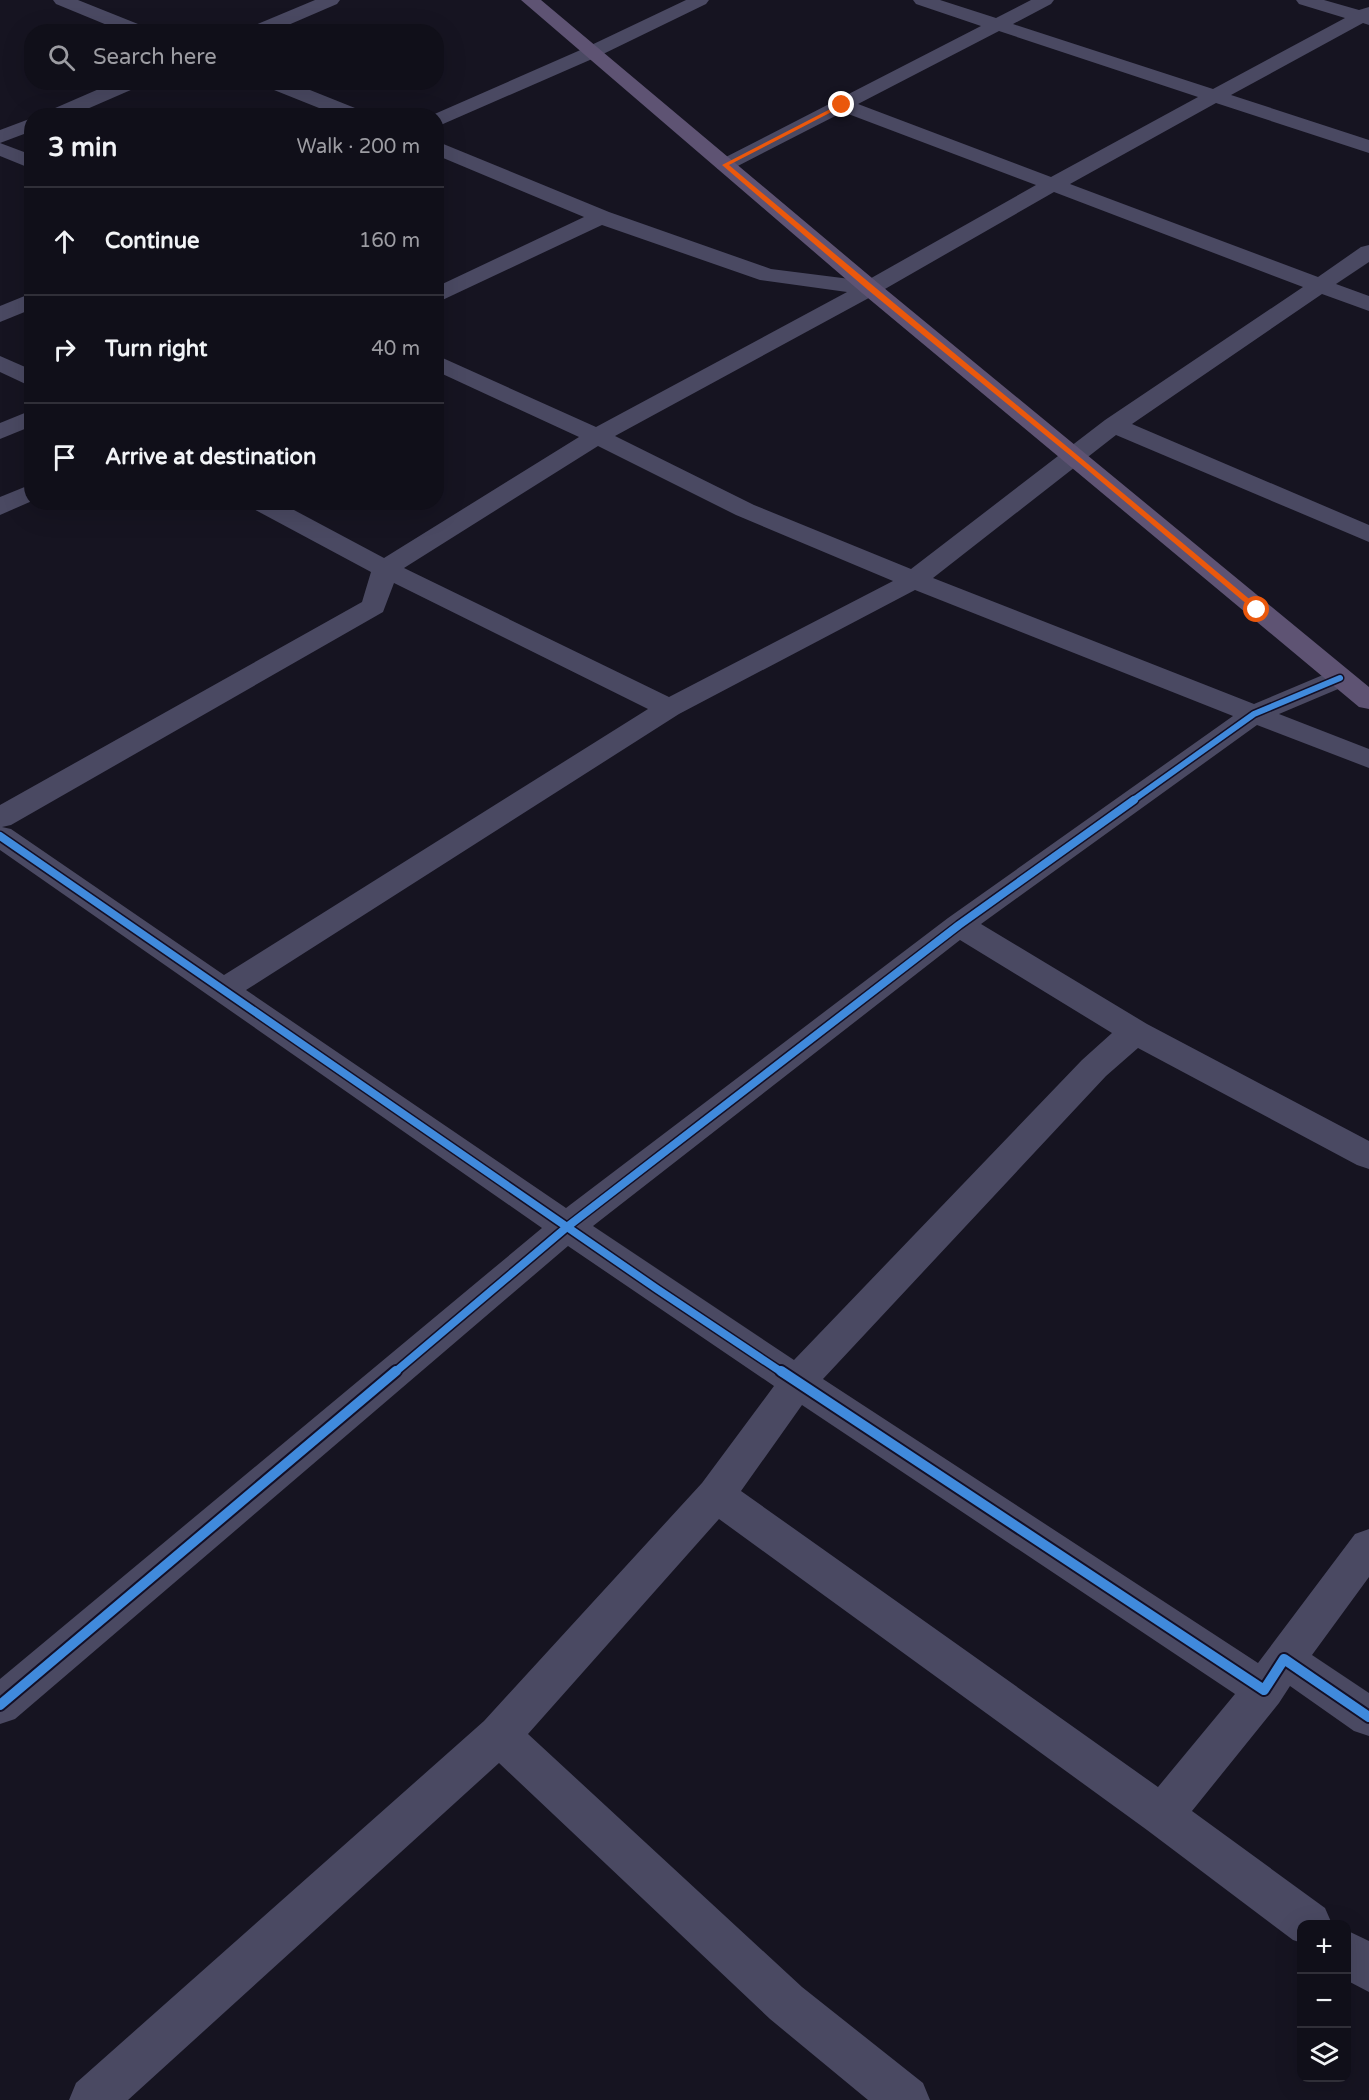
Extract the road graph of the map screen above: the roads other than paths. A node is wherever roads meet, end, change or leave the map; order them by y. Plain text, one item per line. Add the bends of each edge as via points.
1 (62, 0) edge
2 (331, 0) edge
3 (530, 0) edge
4 (700, 0) edge
5 (922, 0) edge
6 (1045, 0) edge
7 (1305, 0) edge
8 (1366, 16) edge
9 (121, 24) edge
10 (274, 24) edge
11 (997, 24) junction
12 (592, 52) junction
13 (113, 90) edge
14 (291, 90) edge
15 (1214, 96) junction
16 (842, 105) junction
17 (72, 108) edge
18 (338, 108) edge
19 (444, 117) edge
20 (24, 127) edge
21 (0, 137) edge
22 (1369, 147) edge
23 (0, 149) edge
24 (444, 150) edge
25 (24, 160) edge
26 (725, 165) junction
27 (1052, 185) junction
28 (601, 218) junction
29 (1369, 252) edge
30 (1318, 285) junction
31 (870, 288) junction
32 (444, 292) edge
33 (24, 304) edge
34 (1369, 304) edge
35 (0, 315) edge
36 (0, 363) edge
37 (444, 367) edge
38 (24, 376) edge
39 (24, 421) edge
40 (1114, 425) junction
41 (0, 432) edge
42 (597, 436) junction
43 (1075, 455) junction
44 (24, 495) edge
45 (0, 507) edge
46 (274, 510) edge
47 (1369, 534) edge
48 (385, 569) junction
49 (914, 580) junction
50 (1340, 678) junction
51 (1369, 701) edge
52 (669, 708) junction
53 (1254, 714) junction
54 (1369, 759) edge
55 (0, 818) edge
56 (0, 836) edge
57 (959, 925) junction
58 (223, 990) junction
59 (1135, 1032) junction
60 (1369, 1156) edge
61 (567, 1227) junction
62 (798, 1381) junction
63 (716, 1495) junction
64 (1369, 1546) edge
65 (1274, 1675) junction
66 (0, 1705) edge
67 (1369, 1717) edge
68 (499, 1735) junction
69 (1162, 1815) junction
70 (1304, 1920) edge
71 (1351, 1956) edge
72 (1369, 1969) edge
73 (93, 2100) edge
74 (906, 2100) edge

1 - 9 street
2 - 10 street
3 - 12 main road
4 - 12 street
5 - 11 street
6 - 11 street
7 - 8 street
8 - 15 street
11 - 15 street
11 - 16 street
12 - 19 street
12 - 26 main road
13 - 17 street
14 - 18 street
15 - 22 street
15 - 27 street
16 - 26 street
16 - 27 street
20 - 21 street
23 - 25 street
24 - 28 street
26 - 31 main road
27 - 30 street
27 - 31 street
28 - 31 street via 768,275
28 - 32 street
29 - 30 street
30 - 34 street
30 - 40 street
31 - 42 street
31 - 43 main road
33 - 35 street
36 - 38 street
37 - 42 street
39 - 41 street
40 - 43 street
40 - 47 street
42 - 48 street
42 - 49 street via 745,510
43 - 49 street
43 - 50 main road
44 - 45 street
46 - 48 street
48 - 52 street
48 - 55 street via 374,606
49 - 52 street
49 - 53 street
50 - 51 main road
50 - 53 street
52 - 58 street
53 - 54 street
53 - 57 street
56 - 58 street
57 - 59 street
57 - 61 street
58 - 61 street
59 - 60 street
59 - 62 street via 1094,1068
61 - 62 street
61 - 66 street
62 - 63 street
62 - 65 street
63 - 68 street
63 - 69 street
64 - 65 street
65 - 67 street
65 - 69 street
68 - 73 street
68 - 74 street via 786,2003
69 - 70 street
71 - 72 street

